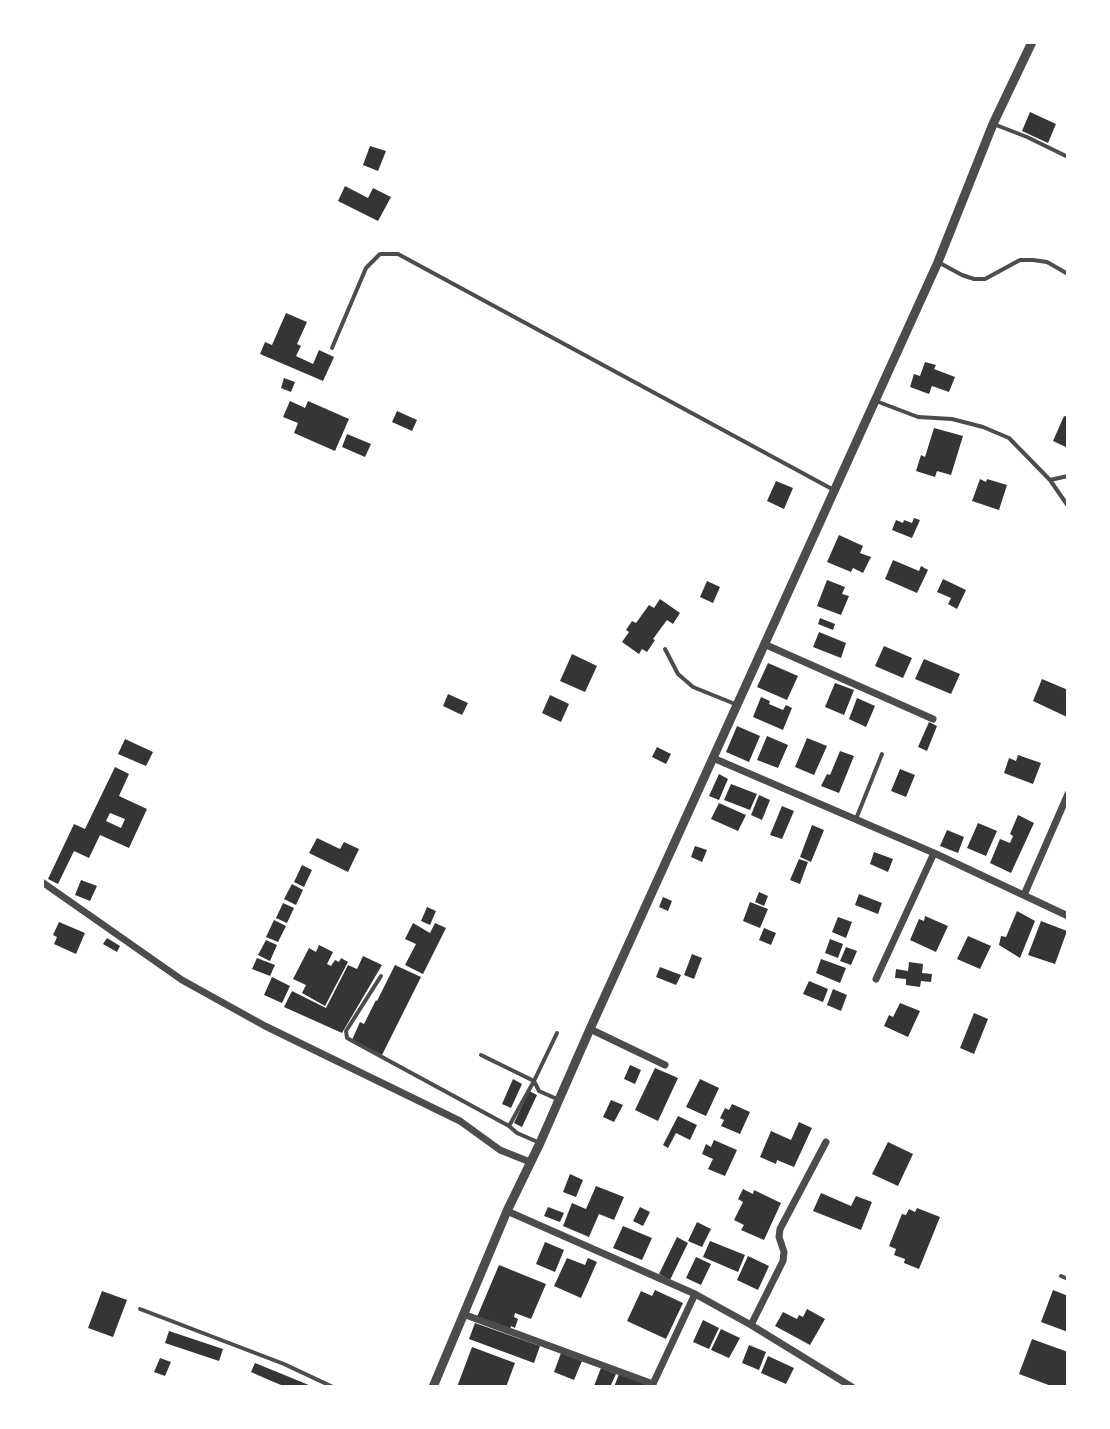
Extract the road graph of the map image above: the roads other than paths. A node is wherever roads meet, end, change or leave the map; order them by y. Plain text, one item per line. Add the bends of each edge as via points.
1 (1032, 42) edge
2 (993, 124) junction
3 (1068, 157) edge
4 (938, 262) junction
5 (1068, 274) edge
6 (332, 348) dead end
7 (875, 401) junction
8 (1068, 476) edge
9 (1050, 480) junction
10 (834, 490) junction
11 (1068, 506) edge
12 (764, 644) junction
13 (665, 649) dead end
14 (737, 705) junction
15 (933, 719) dead end
16 (882, 754) dead end
17 (713, 758) junction
18 (1068, 794) edge
19 (856, 819) junction
20 (934, 853) junction
21 (42, 882) edge
22 (1024, 895) junction
23 (1068, 916) edge
24 (381, 976) dead end
25 (876, 979) dead end
26 (590, 1029) junction
27 (557, 1033) dead end
28 (481, 1055) dead end
29 (665, 1065) dead end
30 (534, 1081) junction
31 (559, 1100) junction
32 (509, 1126) junction
33 (826, 1142) dead end
34 (540, 1143) junction
35 (530, 1162) junction
36 (507, 1211) junction
37 (1061, 1276) dead end
38 (1068, 1279) edge
39 (695, 1294) junction
40 (140, 1309) dead end
41 (463, 1314) junction
42 (751, 1325) junction
43 (653, 1385) edge
44 (333, 1387) edge
45 (433, 1387) edge
46 (852, 1387) edge

1 - 2 street
2 - 3 lane
2 - 4 street
4 - 5 lane via 974,279 985,279 1020,260 1047,262
4 - 7 street
6 - 10 lane via 366,268 380,254 398,254
7 - 9 lane via 1009,438
7 - 10 street
8 - 9 lane
9 - 11 lane
10 - 12 street
12 - 14 street
12 - 15 street
13 - 14 lane via 678,674 693,687
14 - 17 street
16 - 19 lane
17 - 19 street
17 - 26 street
18 - 22 street
19 - 20 street
20 - 22 street
20 - 25 street
21 - 35 street via 182,980
22 - 23 street
24 - 32 lane via 346,1031 347,1038
26 - 29 street
26 - 31 street
27 - 30 lane
28 - 30 lane
30 - 31 lane via 539,1091
30 - 32 lane
31 - 34 street
32 - 34 lane
33 - 42 street via 780,1229 783,1261
34 - 35 street
35 - 36 street
36 - 39 street
36 - 41 street
37 - 38 lane
39 - 42 street
39 - 43 street
40 - 44 lane
41 - 43 street
41 - 45 street
42 - 46 street

